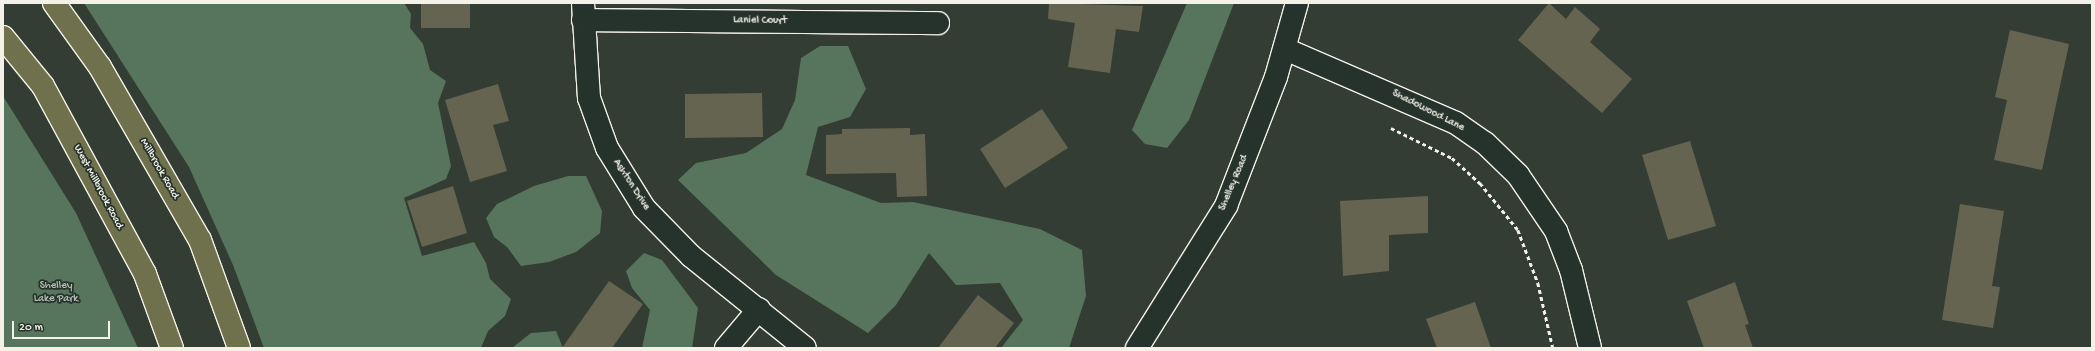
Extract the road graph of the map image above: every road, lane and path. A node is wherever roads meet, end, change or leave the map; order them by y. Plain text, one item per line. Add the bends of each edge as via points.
1 (54, 3) edge
2 (1297, 3) edge
3 (583, 11) edge
4 (938, 23) dead end
5 (3, 37) edge
6 (1285, 49) junction
7 (1388, 127) dead end
8 (759, 309) junction
9 (172, 348) edge
10 (239, 348) edge
11 (726, 348) edge
12 (805, 348) edge
13 (1137, 348) edge
14 (1553, 348) edge
15 (1590, 348) edge

1 - 10 main road, Millbrook Road via 100,67 200,240
2 - 6 street, Shelley Road
3 - 4 street, Laniel Court
3 - 8 street, Ashton Drive via 589,98 617,166 644,208 692,256
5 - 9 main road, West Millbrook Road via 47,93 145,274
6 - 13 street, Shelley Road via 1226,206
6 - 15 street, Shadowood Lane via 1456,123 1485,143 1518,175 1556,231 1571,270
7 - 14 path via 1452,158 1480,184 1518,230 1538,283
8 - 11 street
8 - 12 street, Ashton Drive

